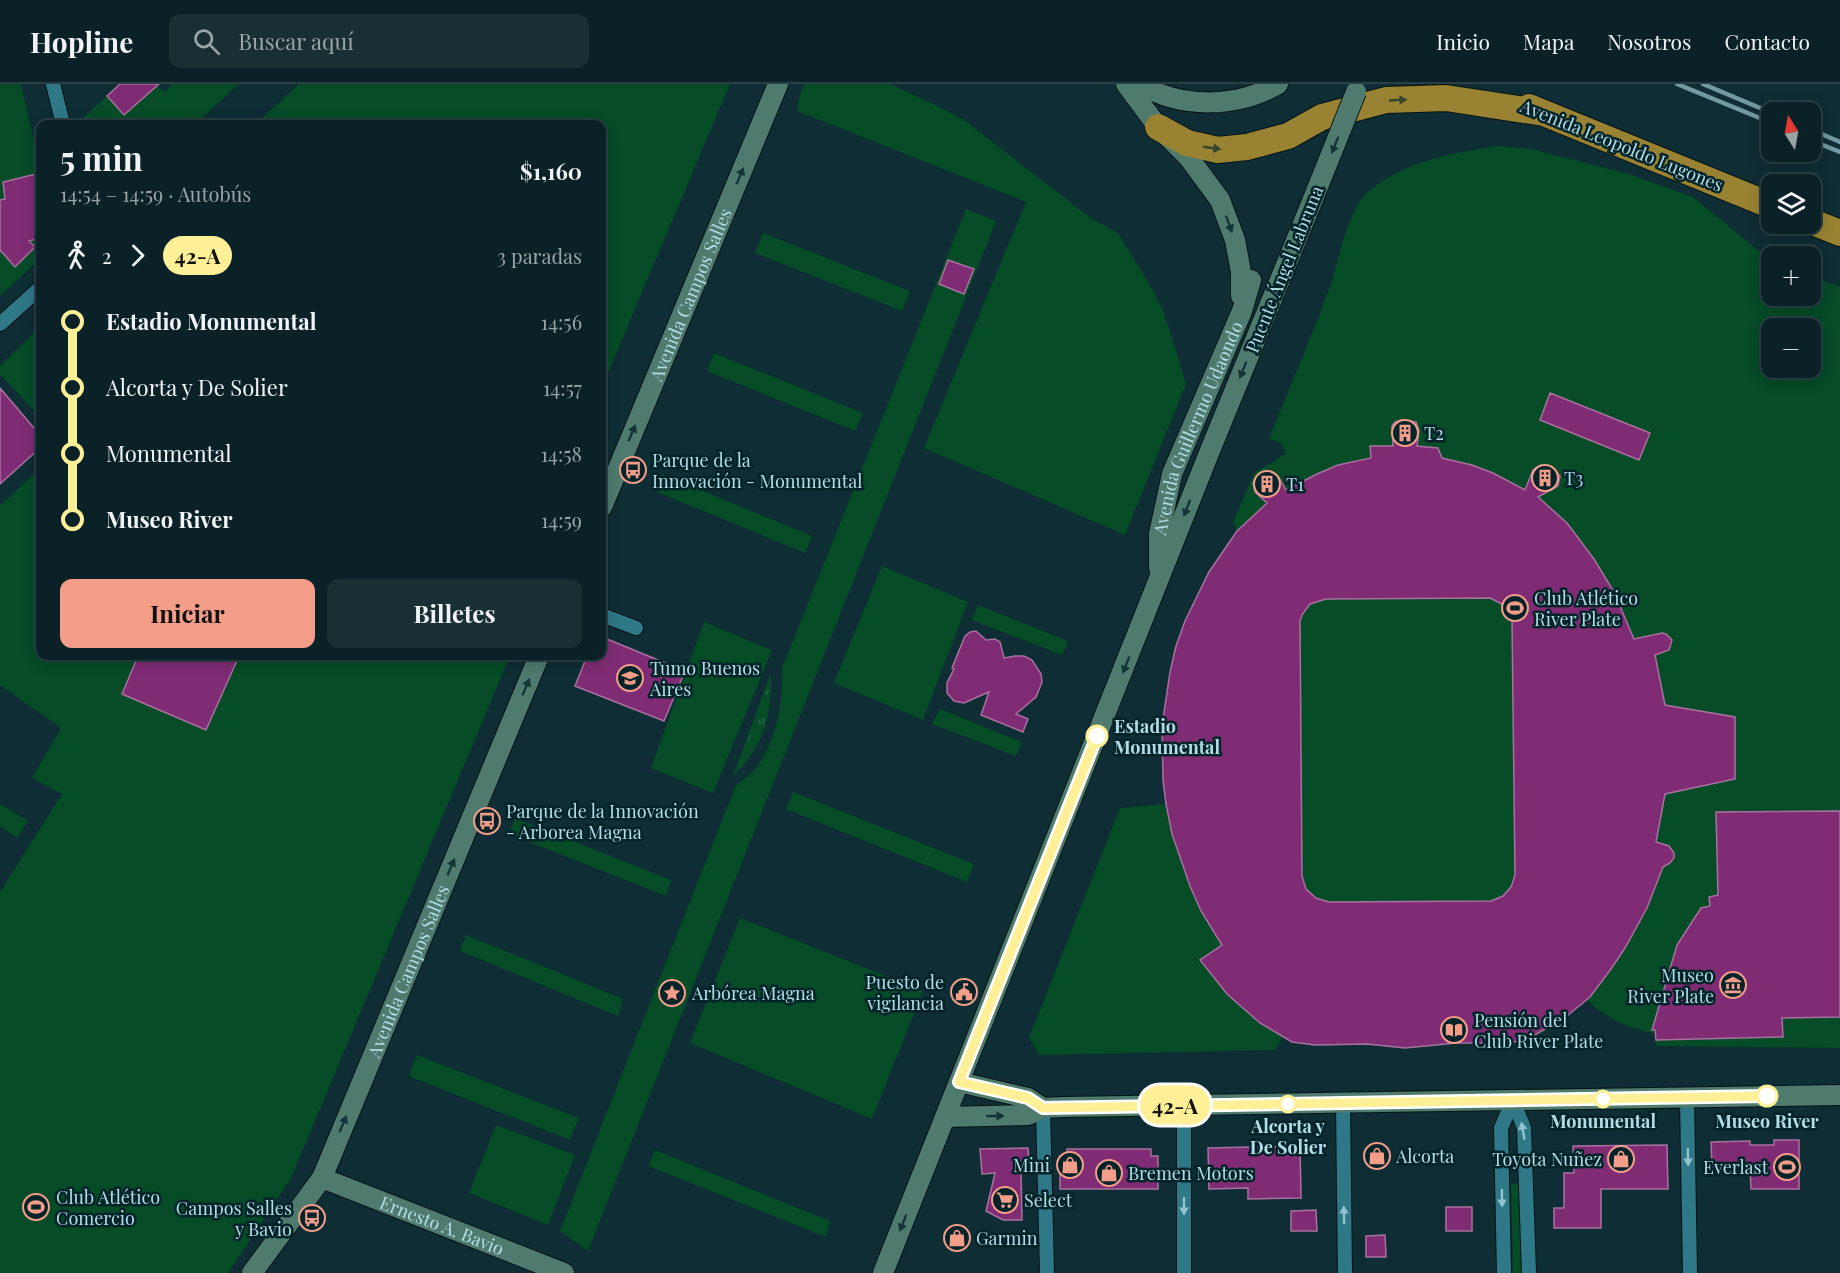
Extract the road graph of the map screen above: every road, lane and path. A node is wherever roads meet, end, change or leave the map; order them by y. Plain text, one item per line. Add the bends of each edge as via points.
1 (53, 84) edge
2 (778, 84) edge
3 (1126, 84) edge
4 (1140, 84) edge
5 (1278, 84) edge
6 (1359, 84) edge
7 (1474, 84) edge
8 (1544, 113) junction
9 (62, 120) edge
10 (1158, 127) junction
11 (1761, 202) edge
12 (1821, 225) edge
13 (1840, 233) edge
14 (1251, 280) dead end
15 (36, 292) edge
16 (1242, 311) junction
17 (0, 324) edge
18 (1209, 453) joint
19 (606, 497) edge
20 (1159, 580) junction
21 (606, 617) edge
22 (636, 628) dead end
23 (537, 660) edge
24 (959, 1082) junction
25 (1840, 1095) edge
26 (1687, 1098) junction
27 (1513, 1100) junction
28 (1343, 1103) junction
29 (1184, 1105) junction
30 (1043, 1108) junction
31 (945, 1117) junction
32 (322, 1178) junction
33 (252, 1273) edge
34 (564, 1273) edge
35 (883, 1273) edge
36 (1047, 1273) edge
37 (1184, 1273) edge
38 (1345, 1273) edge
39 (1504, 1273) edge
40 (1529, 1273) edge
41 (1690, 1273) edge

1 - 9 street
19 -> 2 main road, Avenida Campos Salles
3 - 10 main road
4 - 5 main road via 1183,101 1222,102 1263,93
6 -> 18 main road, Puente Ángel Labruna, bridge
7 - 8 highway, Avenida Leopoldo Lugones
10 -> 8 highway via 1187,143 1218,150 1288,136 1322,117 1386,100 1446,98
8 - 11 highway, Avenida Leopoldo Lugones
10 -> 16 main road via 1189,158 1221,200 1235,240
12 - 13 highway
14 - 16 main road, Avenida Guillermo Udaondo
15 - 17 street
16 - 20 main road, Avenida Guillermo Udaondo via 1172,474 1159,534
18 -> 20 main road, Avenida Guillermo Udaondo
20 -> 24 main road, Avenida Guillermo Udaondo
21 - 22 street
32 -> 23 main road, Avenida Campos Salles
24 - 30 main road via 1028,1098
24 - 31 main road, Avenida Guillermo Udaondo
25 - 26 main road
26 - 27 main road
26 -> 41 street
27 - 28 main road
27 -> 39 street via 1501,1128
40 -> 27 street via 1524,1128
28 - 29 main road
38 -> 28 street
29 - 30 main road
29 -> 37 street
31 -> 30 main road via 1028,1115
30 - 36 street
31 -> 35 main road, Avenida Guillermo Udaondo
32 - 33 main road, Avenida Campos Salles
32 - 34 main road, Ernesto A. Bavio

